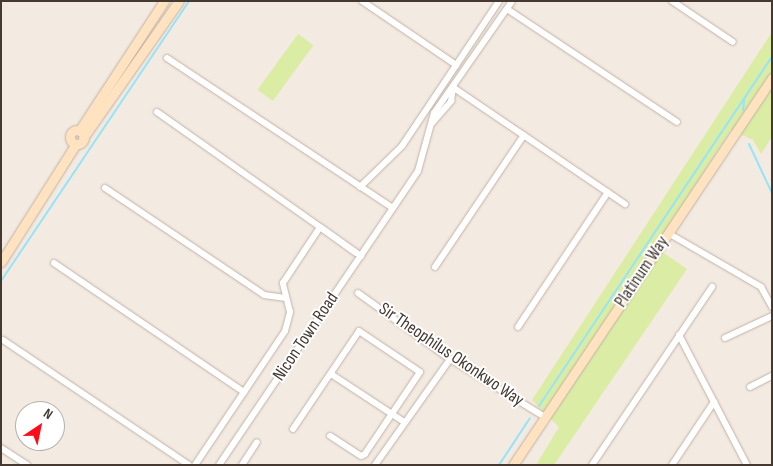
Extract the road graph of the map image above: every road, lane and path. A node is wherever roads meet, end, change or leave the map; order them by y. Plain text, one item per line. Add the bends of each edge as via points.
1 (164, 1) edge
2 (179, 1) edge
3 (362, 1) edge
4 (499, 1) edge
5 (512, 1) edge
6 (672, 1) edge
7 (507, 9) junction
8 (733, 42) dead end
9 (167, 58) dead end
10 (456, 65) junction
11 (772, 78) edge
12 (454, 88) junction
13 (157, 112) dead end
14 (677, 122) dead end
15 (524, 135) junction
16 (79, 137) junction
17 (360, 187) junction
18 (105, 188) dead end
19 (608, 192) junction
20 (625, 204) dead end
21 (393, 208) junction
22 (320, 227) junction
23 (668, 233) junction
24 (362, 256) junction
25 (1, 262) edge
26 (54, 263) dead end
27 (435, 267) dead end
28 (712, 287) dead end
29 (358, 293) dead end
30 (286, 298) junction
31 (772, 307) edge
32 (772, 316) edge
33 (518, 327) dead end
34 (680, 335) junction
35 (725, 338) dead end
36 (3, 340) dead end
37 (450, 358) junction
38 (331, 374) junction
39 (772, 376) edge
40 (750, 387) dead end
41 (244, 392) junction
42 (714, 402) junction
43 (392, 416) junction
44 (545, 417) junction
45 (404, 422) junction
46 (293, 429) dead end
47 (330, 436) dead end
48 (257, 442) dead end
49 (1, 448) edge
50 (27, 465) edge
51 (189, 465) edge
52 (195, 465) edge
53 (219, 465) edge
54 (242, 465) edge
55 (376, 465) edge
56 (513, 465) edge
57 (592, 465) edge
58 (672, 465) edge
59 (747, 465) edge

1 - 16 street
2 - 16 street
3 - 10 street
4 - 10 street
5 - 7 street, Nicon Town Road
6 - 8 street
7 - 12 street, Nicon Town Road
7 - 14 street
9 - 17 street
10 - 17 street via 402,146
11 - 23 street, Platinum Way
12 - 15 street
12 - 21 street, Nicon Town Road via 434,113 418,171
13 - 22 street
15 - 19 street
15 - 27 street
16 - 25 street
17 - 21 street
18 - 30 street via 264,295
19 - 20 street
19 - 33 street
21 - 24 street, Nicon Town Road
22 - 24 street via 324,234
22 - 30 street via 285,277
23 - 31 street via 761,287
23 - 44 street, Platinum Way
24 - 53 street, Nicon Town Road
26 - 41 street
28 - 34 street
29 - 37 street, Sir Theophilus Okonkwo Way
30 - 41 street via 289,319 285,331
32 - 35 street
34 - 42 street
34 - 57 street
36 - 51 street
37 - 44 street, Sir Theophilus Okonkwo Way
37 - 45 street
38 - 43 street
38 - 43 street via 360,331 420,372
38 - 46 street
39 - 40 street
41 - 52 street
42 - 58 street
42 - 59 street
43 - 45 street
43 - 47 street via 361,456
44 - 56 street, Platinum Way
45 - 55 street
48 - 54 street
49 - 50 street

